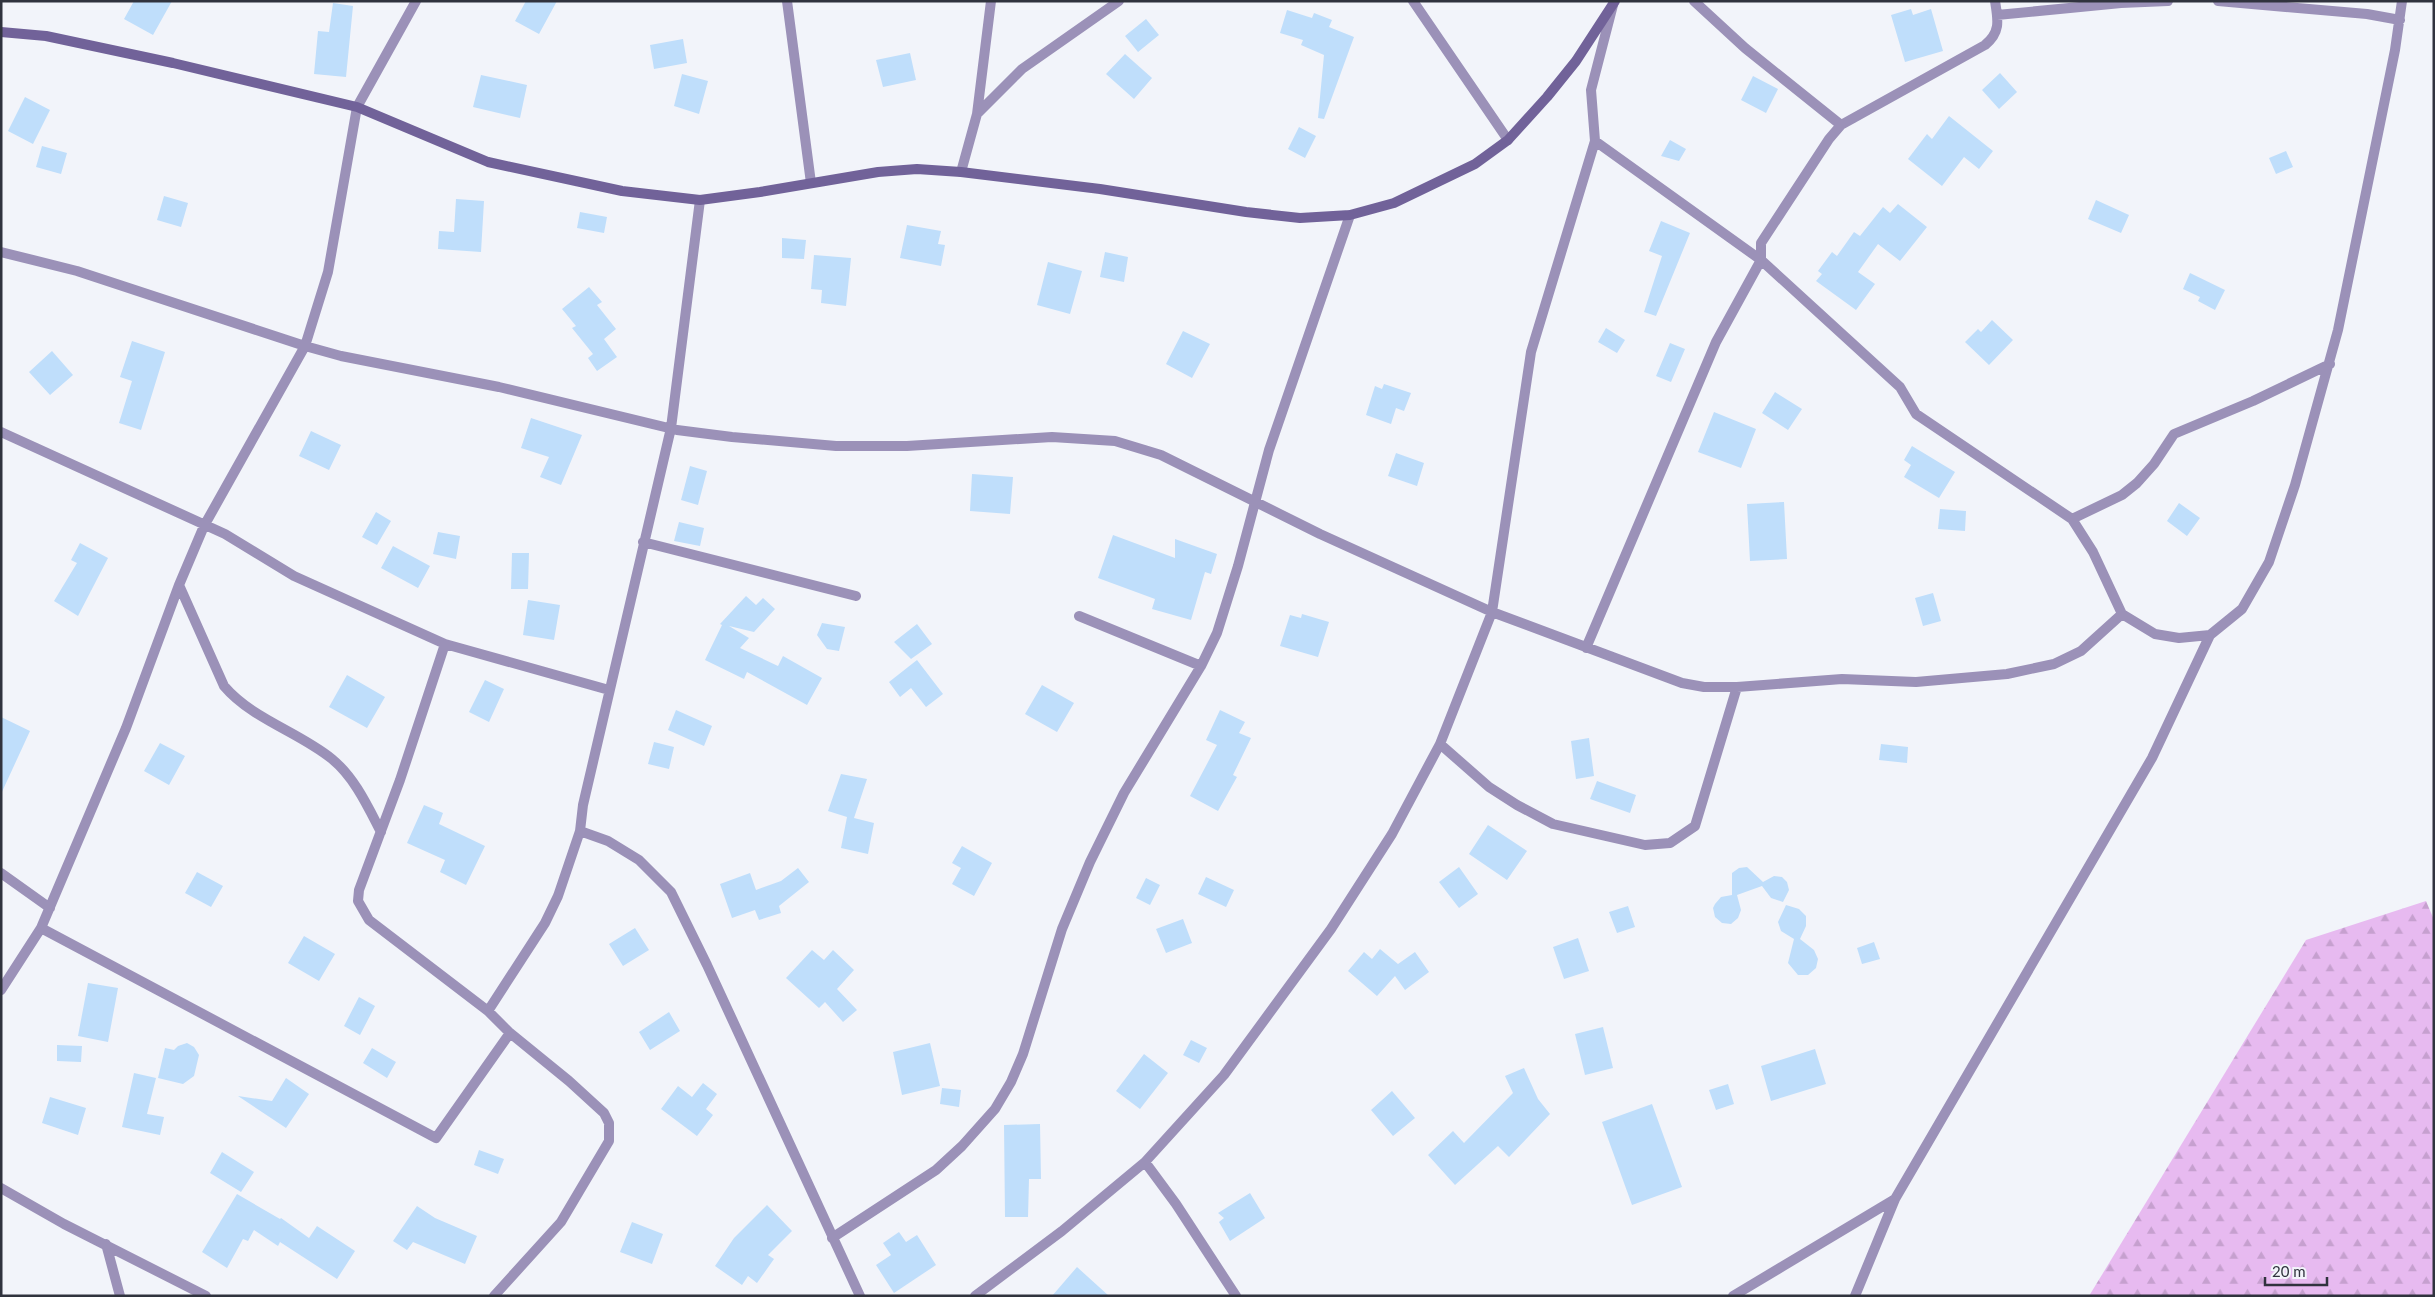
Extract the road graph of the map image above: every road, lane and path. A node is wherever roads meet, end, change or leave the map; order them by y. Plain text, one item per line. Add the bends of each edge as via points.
1 (416, 1) edge
2 (788, 1) edge
3 (991, 1) edge
4 (1119, 1) edge
5 (1413, 1) edge
6 (1694, 1) edge
7 (1995, 1) edge
8 (2168, 1) edge
9 (2218, 1) edge
10 (2402, 1) edge
11 (1614, 3) edge
12 (1997, 15) junction
13 (2400, 20) junction
14 (1, 32) edge
15 (357, 107) junction
16 (977, 114) junction
17 (1841, 125) junction
18 (1508, 140) junction
19 (1595, 141) junction
20 (961, 172) junction
21 (811, 183) junction
22 (700, 200) junction
23 (1350, 215) junction
24 (1, 252) edge
25 (1761, 260) junction
26 (305, 346) junction
27 (2330, 364) junction
28 (670, 428) junction
29 (1, 432) edge
30 (1255, 501) junction
31 (2072, 519) junction
32 (204, 526) junction
33 (644, 542) junction
34 (179, 585) junction
35 (856, 596) dead end
36 (1492, 612) junction
37 (2122, 614) junction
38 (1079, 616) dead end
39 (2210, 635) junction
40 (445, 644) junction
41 (1586, 648) junction
42 (1202, 666) junction
43 (1736, 687) junction
44 (609, 690) junction
45 (1440, 744) junction
46 (580, 830) junction
47 (381, 832) junction
48 (1, 873) edge
49 (50, 908) junction
50 (41, 928) junction
51 (1, 990) edge
52 (488, 1011) junction
53 (510, 1033) junction
54 (1145, 1162) junction
55 (1, 1188) edge
56 (1895, 1199) junction
57 (832, 1238) junction
58 (106, 1244) junction
59 (120, 1296) edge
60 (206, 1296) edge
61 (494, 1296) edge
62 (860, 1296) edge
63 (975, 1296) edge
64 (1236, 1296) edge
65 (1733, 1296) edge
66 (1855, 1296) edge

1 - 15 street
2 - 21 street
3 - 16 street
4 - 16 street via 1022,69
5 - 18 street
6 - 17 street via 1745,48
7 - 12 street
8 - 12 street
9 - 13 street via 2367,14
10 - 13 street
11 - 18 street via 1576,61
11 - 19 street via 1590,90
12 - 17 street via 1997,30 1985,45
13 - 27 street
14 - 15 street via 55,38
15 - 22 street via 488,162 622,192
15 - 26 street via 328,272
16 - 20 street
17 - 25 street via 1761,243
18 - 23 street via 1475,164 1439,183 1394,204
19 - 25 street
19 - 36 street via 1531,352
20 - 21 street via 878,172
20 - 23 street via 1300,218
21 - 22 street
22 - 28 street
23 - 30 street via 1269,450
24 - 26 street via 77,271
25 - 31 street via 1900,387 1916,414
25 - 41 street via 1716,342
26 - 28 street via 499,387
26 - 32 street
27 - 31 street via 2174,434 2137,483 2122,495
27 - 39 street via 2296,485 2269,562 2242,609
28 - 30 street via 836,446 907,446 1052,437 1115,441 1160,455
28 - 33 street
29 - 32 street
30 - 36 street
30 - 42 street via 1217,632
31 - 37 street via 2093,552
32 - 34 street
32 - 40 street via 246,546 294,576
33 - 35 street
33 - 44 street
34 - 47 street via 224,686 249,707 332,759 347,774
34 - 49 street via 126,728
36 - 41 street
36 - 45 street
37 - 39 street via 2156,634 2179,638
37 - 43 street via 2081,651 2054,664 2007,674 1946,681 1842,679
38 - 42 street
39 - 56 street via 2152,758
40 - 44 street
40 - 47 street
41 - 43 street via 1682,683
42 - 57 street via 1124,793 1090,862 1062,929 1023,1054 995,1109 936,1170
43 - 45 street via 1695,826 1670,843 1645,844 1553,824 1489,788
44 - 46 street
45 - 54 street via 1392,834 1331,929 1224,1075
46 - 52 street via 546,923
46 - 57 street via 608,841 639,860 671,892
47 - 52 street via 359,890 358,901 363,912 369,920
48 - 49 street
49 - 50 street
50 - 51 street
50 - 53 street via 436,1138
52 - 53 street
53 - 61 street via 604,1113 609,1124 609,1141 561,1222
54 - 63 street via 1062,1231
54 - 64 street
55 - 58 street
56 - 65 street
56 - 66 street
57 - 62 street
58 - 59 street
58 - 60 street

